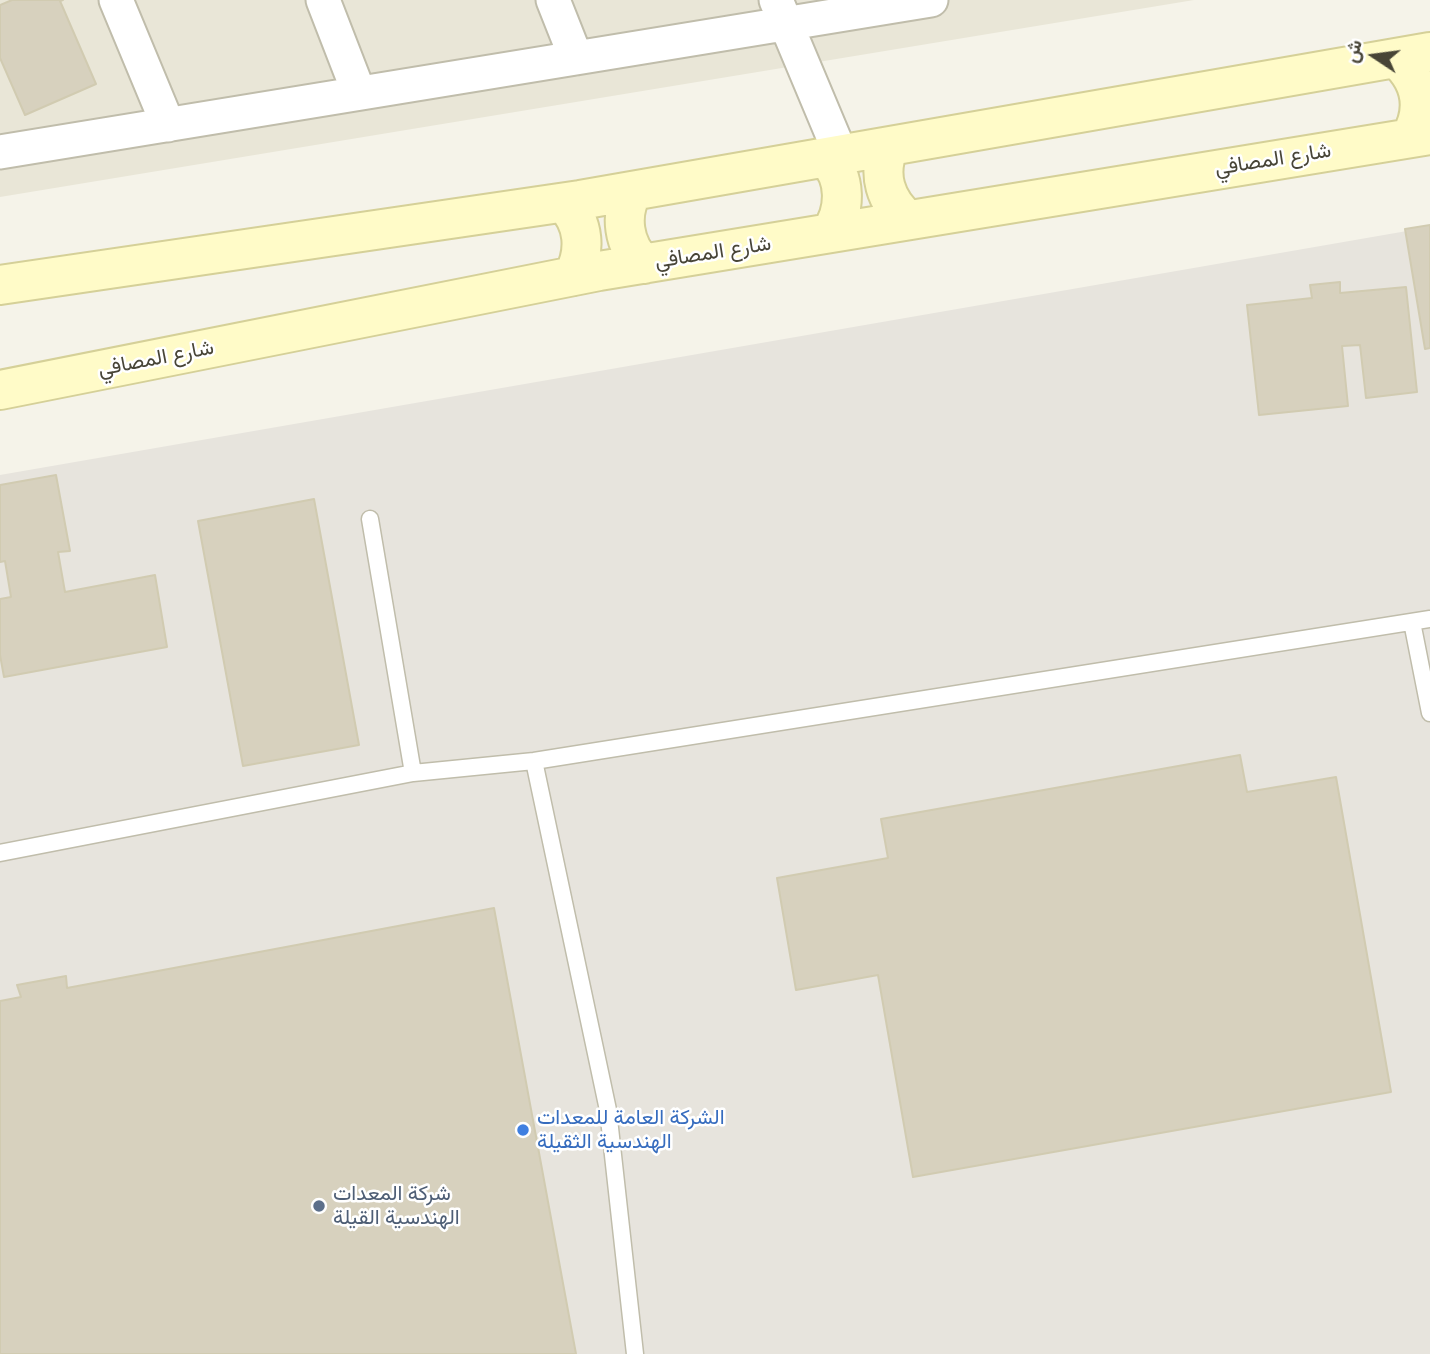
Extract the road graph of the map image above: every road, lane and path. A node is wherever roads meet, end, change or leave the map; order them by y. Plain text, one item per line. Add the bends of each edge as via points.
1 (116, 0) edge
2 (323, 0) edge
3 (553, 0) edge
4 (931, 0) edge
5 (781, 12) edge
6 (1413, 55) edge
7 (576, 58) junction
8 (359, 93) junction
9 (169, 124) junction
10 (1420, 136) edge
11 (889, 146) junction
12 (0, 152) edge
13 (834, 156) junction
14 (632, 191) junction
15 (564, 203) junction
16 (908, 220) junction
17 (830, 233) junction
18 (644, 264) junction
19 (573, 276) junction
20 (0, 285) edge
21 (0, 390) edge
22 (370, 519) dead end
23 (1430, 619) edge
24 (1412, 622) junction
25 (1430, 713) edge
26 (534, 761) junction
27 (413, 773) junction
28 (0, 853) edge
29 (635, 1354) edge

1 - 9 street
2 - 8 street
3 - 7 street
4 - 5 street
5 - 7 street
5 - 13 street
6 - 10 main road via 1408,68 1419,98
6 - 11 main road
7 - 8 street
8 - 9 street
9 - 12 street
10 - 16 main road, شارع المصافي
11 - 13 main road
11 - 16 main road via 884,183 889,200
13 - 14 main road
13 - 17 main road via 842,194 841,211
14 - 15 main road
14 - 18 main road via 624,213 625,230 630,248
15 - 19 main road via 581,234 582,251
15 - 20 main road
16 - 17 main road, شارع المصافي
17 - 18 main road, شارع المصافي
18 - 19 main road, شارع المصافي
19 - 21 main road, شارع المصافي
22 - 27 lane
23 - 24 lane
24 - 25 lane
24 - 26 lane
26 - 27 lane
26 - 29 lane via 608,1110
27 - 28 lane

